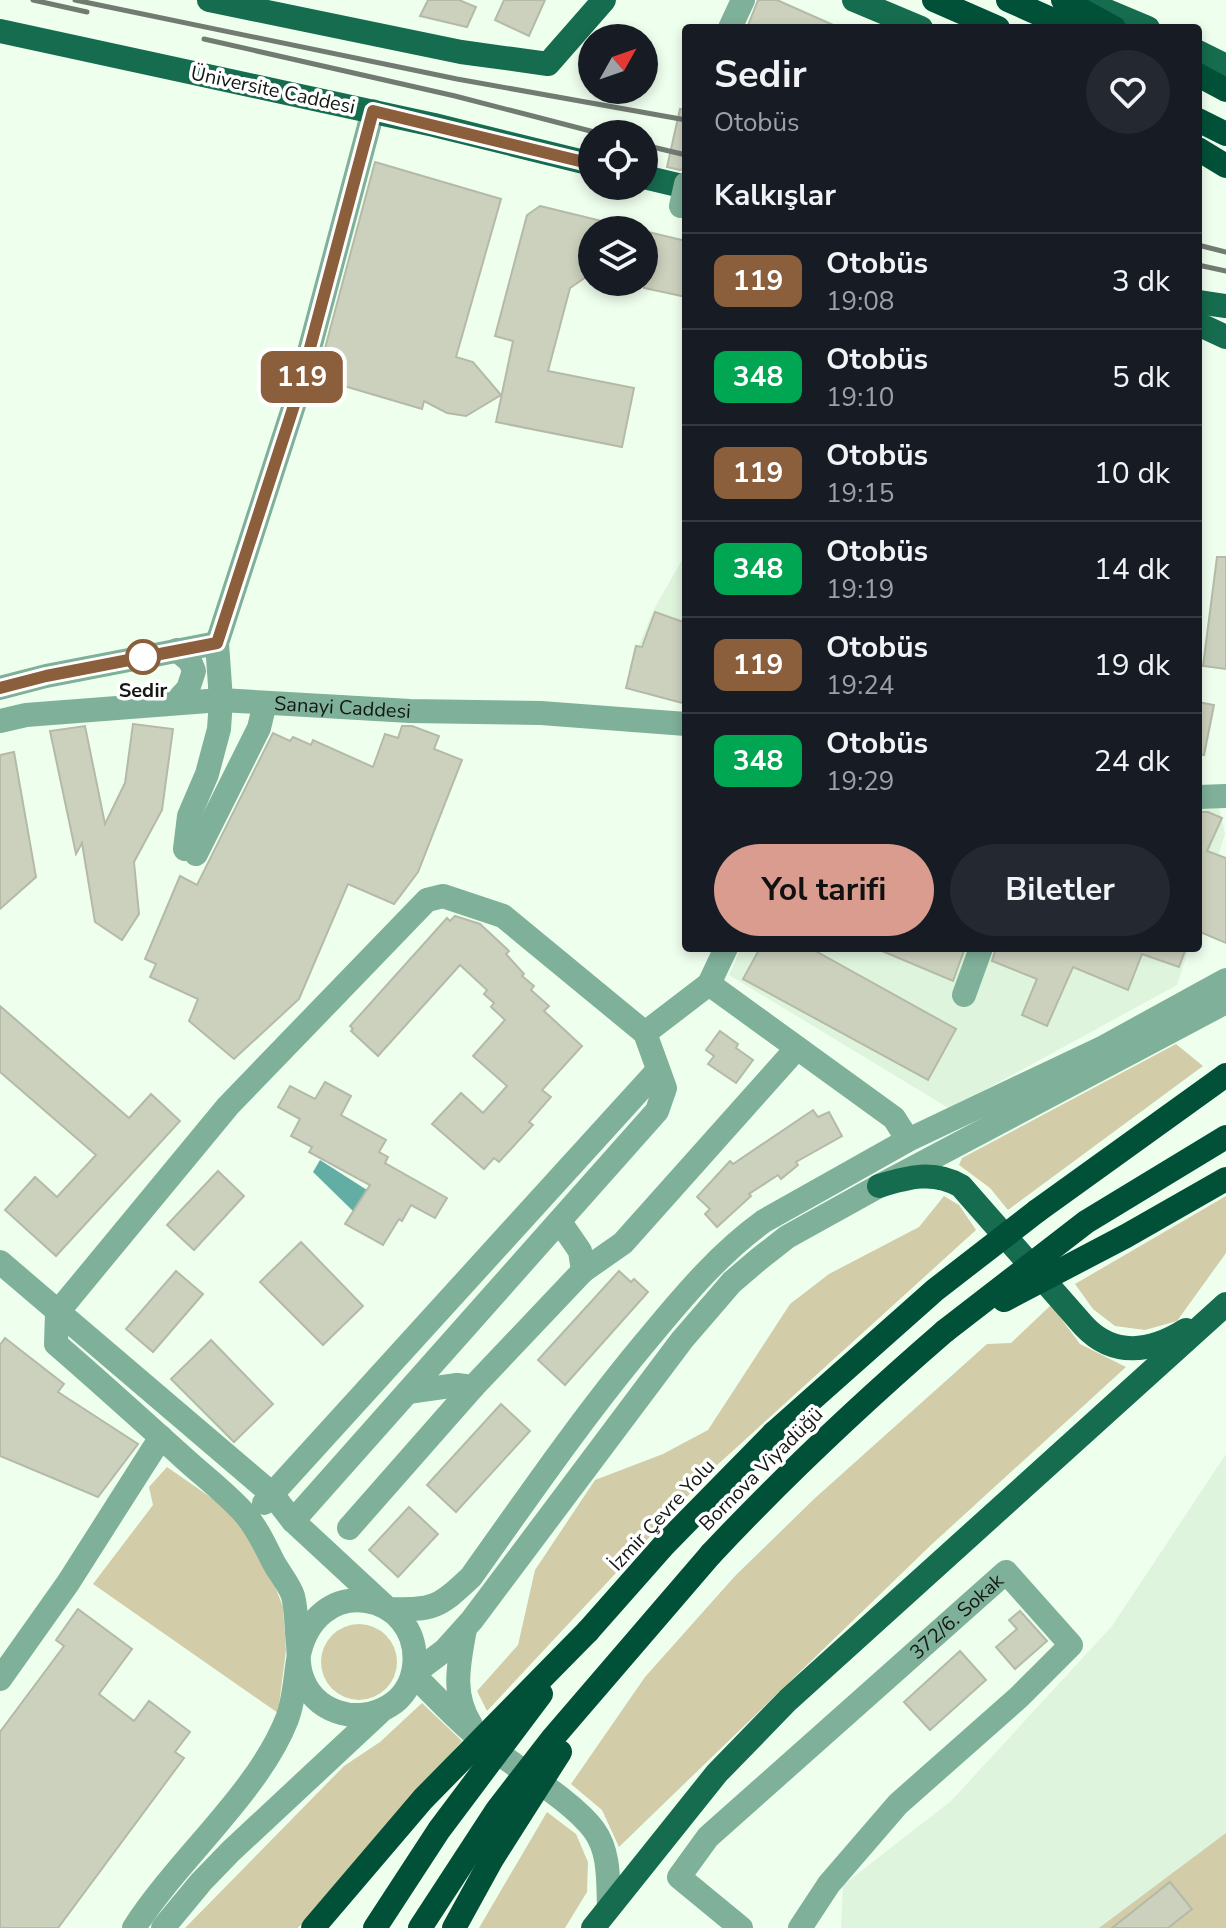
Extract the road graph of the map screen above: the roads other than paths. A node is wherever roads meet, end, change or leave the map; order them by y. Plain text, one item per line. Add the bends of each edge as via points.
1 (209, 0) edge
2 (604, 0) edge
3 (743, 0) edge
4 (854, 0) edge
5 (912, 0) edge
6 (934, 0) edge
7 (1008, 0) edge
8 (1063, 0) edge
9 (1081, 0) edge
10 (732, 24) edge
11 (911, 24) edge
12 (957, 24) edge
13 (989, 24) edge
14 (1062, 24) edge
15 (1107, 24) edge
16 (1138, 24) edge
17 (0, 31) edge
18 (1202, 54) edge
19 (1226, 66) edge
20 (1202, 77) edge
21 (1202, 86) edge
22 (1226, 90) edge
23 (1226, 96) edge
24 (373, 111) junction
25 (1202, 122) edge
26 (1226, 134) edge
27 (1202, 151) edge
28 (578, 161) edge
29 (1202, 161) edge
30 (1226, 166) edge
31 (1226, 173) edge
32 (658, 182) edge
33 (682, 191) edge
34 (1202, 303) edge
35 (1226, 306) edge
36 (1202, 326) edge
37 (1226, 337) edge
38 (217, 643) junction
39 (177, 650) junction
40 (0, 688) edge
41 (221, 700) junction
42 (175, 703) junction
43 (265, 703) junction
44 (0, 721) edge
45 (682, 724) edge
46 (1226, 796) edge
47 (1202, 797) edge
48 (724, 952) edge
49 (980, 952) edge
50 (1226, 980) edge
51 (709, 984) junction
52 (964, 995) dead end
53 (1226, 1002) edge
54 (645, 1033) junction
55 (797, 1048) junction
56 (658, 1070) junction
57 (1226, 1075) edge
58 (1226, 1095) edge
59 (1226, 1137) edge
60 (908, 1140) junction
61 (1226, 1179) edge
62 (879, 1186) junction
63 (1037, 1211) junction
64 (560, 1222) junction
65 (0, 1262) edge
66 (583, 1271) junction
67 (1223, 1306) edge
68 (57, 1313) junction
69 (945, 1331) junction
70 (473, 1387) junction
71 (408, 1392) junction
72 (774, 1433) joint
73 (161, 1437) junction
74 (272, 1494) junction
75 (249, 1520) junction
76 (293, 1521) junction
77 (349, 1528) dead end
78 (388, 1609) junction
79 (465, 1627) junction
80 (588, 1631) junction
81 (299, 1655) junction
82 (617, 1662) junction
83 (413, 1674) junction
84 (0, 1679) edge
85 (380, 1712) junction
86 (481, 1740) junction
87 (609, 1907) junction
88 (134, 1928) edge
89 (163, 1928) edge
90 (313, 1928) edge
91 (375, 1928) edge
92 (420, 1928) edge
93 (454, 1928) edge
94 (593, 1928) edge
95 (741, 1928) edge
96 (800, 1928) edge

1 - 2 main road via 461,52 548,64
3 - 10 street
4 - 11 main road
5 - 12 highway
6 - 13 highway
7 - 14 highway
8 - 15 highway
9 - 16 main road
17 - 24 main road, Üniversite Caddesi
18 - 19 main road
20 - 22 highway
21 - 23 highway
24 - 28 main road, Üniversite Caddesi
24 - 38 street via 298,393
25 - 26 highway
27 - 30 highway
29 - 31 main road
32 - 33 main road
34 - 35 main road
36 - 37 main road
38 - 39 street
38 - 41 street
39 - 40 street
39 - 42 street via 194,671 188,689
41 - 42 street, Sanayi Caddesi
41 - 43 street, Sanayi Caddesi
41 - 43 street via 215,747 189,816 191,852 259,728
42 - 44 street, Sanayi Caddesi
43 - 45 street, Sanayi Caddesi
46 - 47 street
48 - 51 street
49 - 52 street
50 - 60 street via 1104,1047
51 - 54 street
51 - 55 street
53 - 62 street
54 - 56 street
54 - 68 street via 503,916 443,896 427,900 228,1106
55 - 60 street via 894,1118
55 - 66 street via 623,1243
56 - 64 street via 665,1088 657,1111
56 - 74 street
57 - 63 highway
58 - 63 highway, Bornova Viyadüğü
59 - 69 highway, Bornova Viyadüğü, bridge via 1086,1222
60 - 78 street via 742,1237 699,1278 600,1395 471,1577 444,1602 424,1610
61 - 69 highway, bridge
62 - 67 main road via 921,1176 961,1186 1094,1337 1116,1348 1139,1350 1174,1338
62 - 79 street via 787,1237 732,1282 682,1340
63 - 72 highway, Bornova Viyadüğü, bridge via 935,1290
64 - 66 street via 580,1251
64 - 71 street
65 - 68 street
66 - 70 street
67 - 87 main road via 788,1700 717,1773
68 - 73 street via 56,1344
68 - 74 street
69 - 82 highway, Bornova Viyadüğü, bridge via 781,1479
70 - 71 street
70 - 77 street
71 - 76 street
72 - 80 highway, İzmir Çevre Yolu
73 - 75 street
73 - 84 street
74 - 75 street
74 - 76 street
75 - 81 street via 293,1596
76 - 78 street
78 - 81 street via 369,1601 330,1606 303,1636
78 - 83 street via 411,1637
79 - 83 street
79 - 86 street via 456,1679 465,1715
80 - 90 highway, bridge via 423,1799
80 - 91 highway, bridge via 439,1830
81 - 85 street via 301,1675 324,1706 342,1714
81 - 88 street via 286,1723 257,1774
82 - 92 highway, Bornova Viyadüğü, bridge via 497,1810
82 - 93 highway, bridge
83 - 85 street via 400,1696
83 - 86 street
85 - 89 street via 231,1851
86 - 87 street via 594,1830 607,1865
87 - 94 main road
95 - 96 street, 372/6. Sokak via 679,1877 708,1837 1006,1572 1071,1645 898,1804 829,1884

